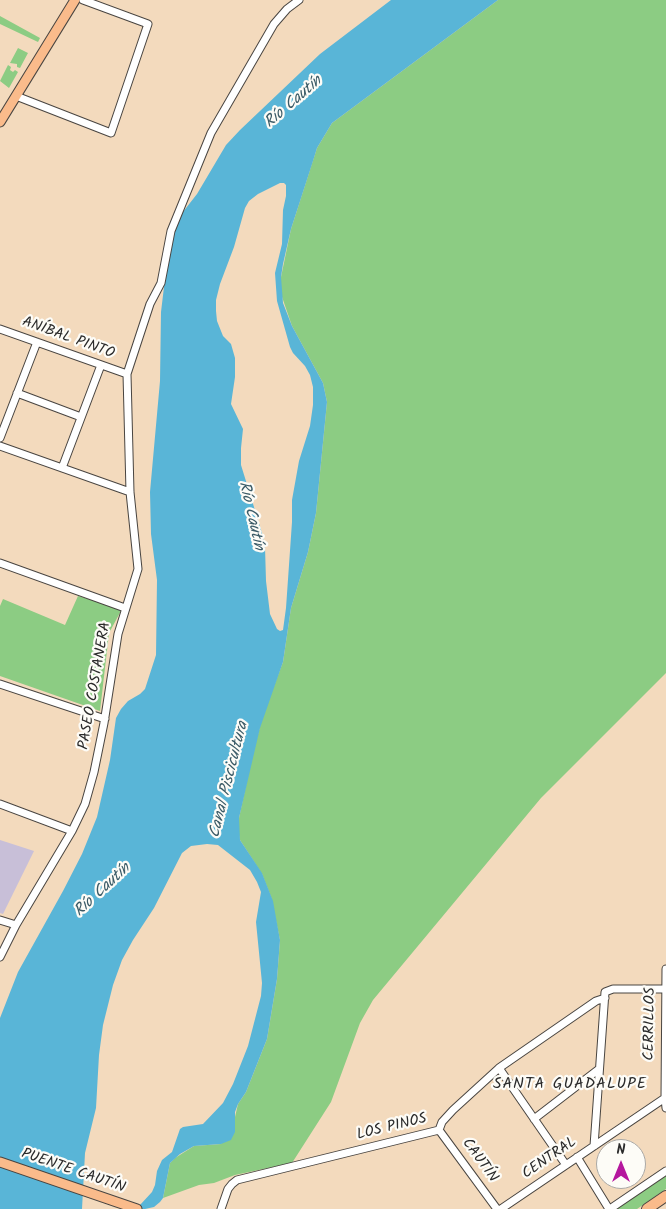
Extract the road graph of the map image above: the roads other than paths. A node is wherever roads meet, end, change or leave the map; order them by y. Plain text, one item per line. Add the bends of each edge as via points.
1 (75, 0) edge
2 (83, 0) edge
3 (299, 0) edge
4 (16, 96) junction
5 (0, 122) edge
6 (0, 329) edge
7 (37, 342) junction
8 (101, 365) junction
9 (127, 374) junction
10 (17, 394) junction
11 (82, 417) junction
12 (0, 438) edge
13 (0, 446) edge
14 (62, 468) junction
15 (130, 492) junction
16 (0, 563) edge
17 (125, 608) junction
18 (0, 684) edge
19 (105, 719) junction
20 (0, 804) edge
21 (72, 830) junction
22 (0, 920) edge
23 (16, 925) junction
24 (0, 957) edge
25 (666, 970) edge
26 (666, 989) edge
27 (605, 995) junction
28 (499, 1068) junction
29 (599, 1069) junction
30 (664, 1098) junction
31 (666, 1108) edge
32 (534, 1119) junction
33 (439, 1130) junction
34 (594, 1146) junction
35 (577, 1158) junction
36 (0, 1162) edge
37 (566, 1165) junction
38 (666, 1171) edge
39 (666, 1196) edge
40 (137, 1209) edge
41 (221, 1209) edge
42 (496, 1209) edge
43 (501, 1209) edge
44 (609, 1209) edge
45 (647, 1209) edge

1 - 4 main road
2 - 4 street via 148,24 111,132
3 - 9 street, PASEO COSTANERA via 274,24 211,133 171,231 161,283 150,304
4 - 5 main road
6 - 7 street, ANÍBAL PINTO
7 - 8 street, ANÍBAL PINTO
7 - 10 street
8 - 9 street, ANÍBAL PINTO
8 - 11 street
9 - 15 street, PASEO COSTANERA
10 - 11 street
10 - 12 street
11 - 14 street
13 - 14 street
14 - 15 street
15 - 17 street, PASEO COSTANERA via 138,569
16 - 17 street
17 - 19 street, PASEO COSTANERA
18 - 19 street
19 - 21 street, PASEO COSTANERA via 85,804
20 - 21 street
21 - 23 street, PASEO COSTANERA
22 - 23 street
23 - 24 street, PASEO COSTANERA
25 - 26 street, CERRILLOS
26 - 27 street, LOS PINOS via 613,989
26 - 30 street, CERRILLOS
27 - 28 street, LOS PINOS
27 - 29 street
28 - 32 street
28 - 33 street, LOS PINOS via 453,1110
29 - 32 street
29 - 34 street
30 - 31 street, CERRILLOS
30 - 34 street, CENTRAL
32 - 37 street
33 - 41 street, LOS PINOS via 237,1180
33 - 42 street, CAUTÍN
34 - 35 street, CENTRAL
35 - 37 street, CENTRAL
35 - 44 street
36 - 40 main road, PUENTE CAUTÍN
37 - 43 street, CENTRAL
38 - 44 street
39 - 45 highway

